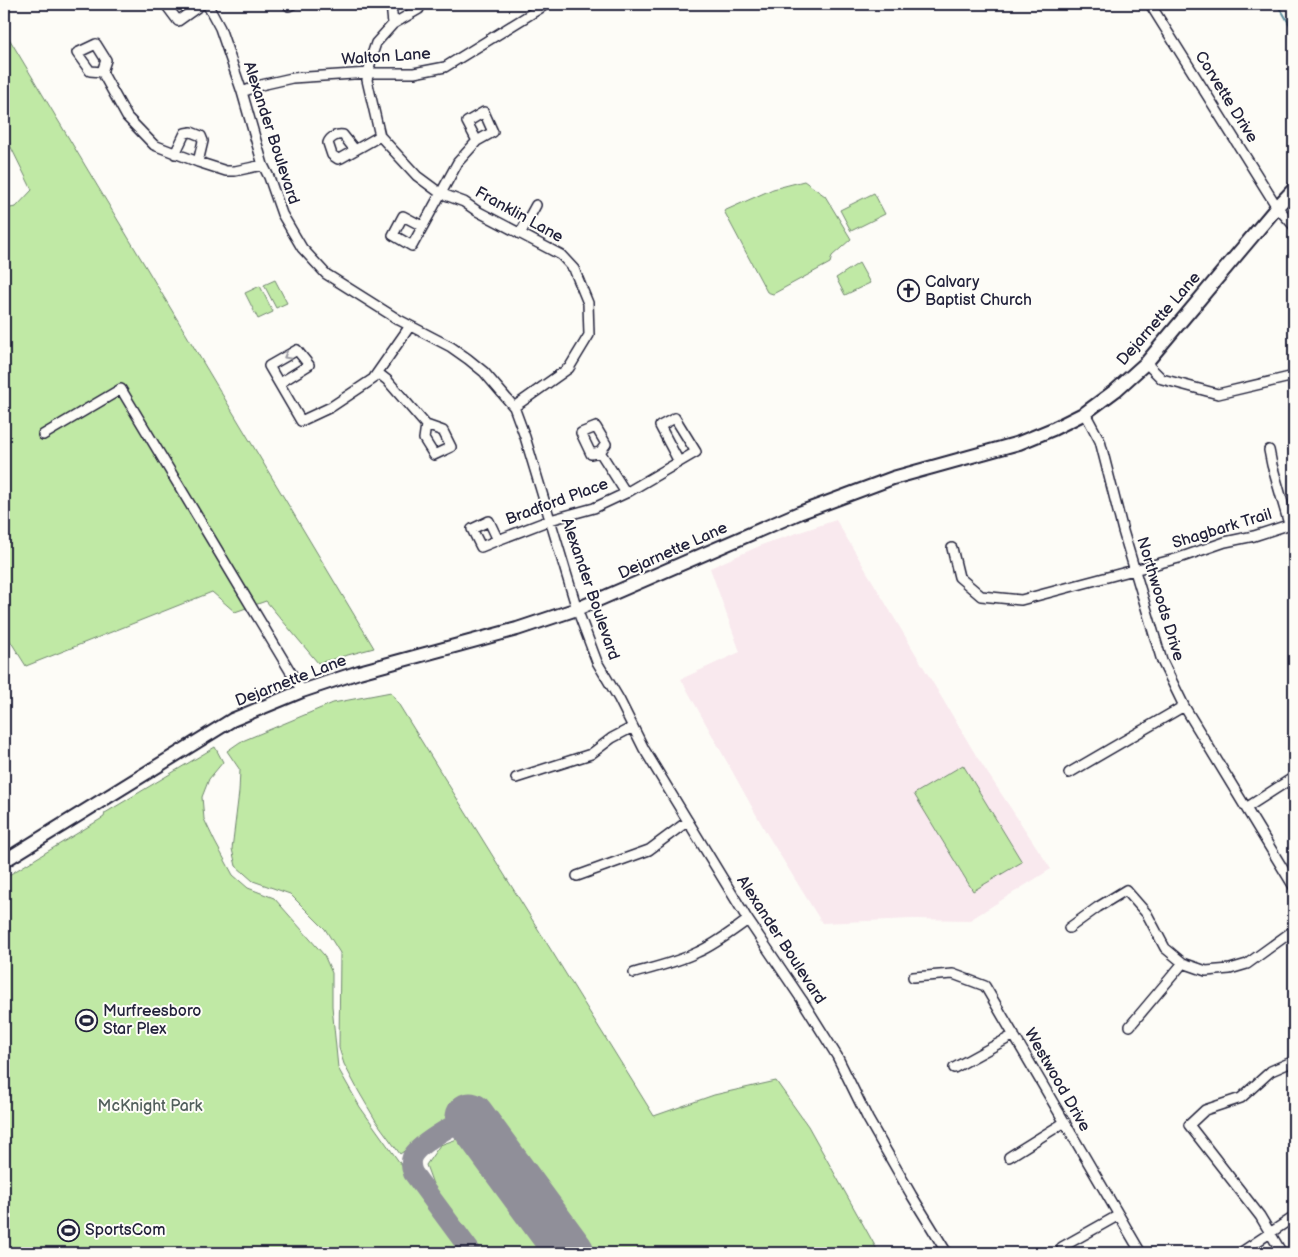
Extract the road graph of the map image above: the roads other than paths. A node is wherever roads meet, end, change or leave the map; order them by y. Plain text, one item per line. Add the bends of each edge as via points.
1 (168, 4) edge
2 (202, 4) edge
3 (206, 4) edge
4 (287, 4) edge
5 (292, 4) edge
6 (391, 4) edge
7 (416, 4) edge
8 (546, 4) edge
9 (1150, 4) edge
10 (393, 24) junction
11 (102, 72) dead end
12 (368, 76) junction
13 (242, 92) junction
14 (380, 136) junction
15 (477, 142) dead end
16 (355, 150) dead end
17 (175, 154) junction
18 (198, 162) junction
19 (263, 165) junction
20 (1294, 189) edge
21 (440, 193) junction
22 (536, 205) dead end
23 (1277, 207) junction
24 (422, 226) dead end
25 (1294, 226) edge
26 (520, 234) junction
27 (410, 326) junction
28 (1146, 363) junction
29 (378, 373) junction
30 (1294, 376) edge
31 (280, 383) dead end
32 (514, 407) junction
33 (1085, 413) junction
34 (426, 425) dead end
35 (43, 435) dead end
36 (1270, 450) dead end
37 (600, 452) dead end
38 (679, 462) junction
39 (626, 493) junction
40 (550, 520) junction
41 (1292, 523) edge
42 (498, 540) dead end
43 (952, 548) dead end
44 (1136, 569) junction
45 (578, 609) junction
46 (302, 691) junction
47 (1184, 706) junction
48 (633, 727) junction
49 (1069, 773) dead end
50 (1294, 777) edge
51 (516, 778) dead end
52 (1246, 808) junction
53 (688, 821) junction
54 (4, 860) edge
55 (577, 876) dead end
56 (1294, 887) edge
57 (748, 920) junction
58 (1069, 928) dead end
59 (1294, 930) edge
60 (1183, 963) junction
61 (634, 973) dead end
62 (913, 976) dead end
63 (1130, 1026) dead end
64 (1014, 1035) junction
65 (1294, 1061) edge
66 (954, 1068) dead end
67 (1065, 1122) junction
68 (1009, 1157) dead end
69 (1119, 1215) junction
70 (1294, 1217) edge
71 (1270, 1234) junction
72 (1062, 1247) dead end
73 (947, 1253) edge
74 (1142, 1253) edge
75 (1240, 1253) edge
76 (1282, 1253) edge

1 - 2 street via 178,21
3 - 13 street, Alexander Boulevard via 220,28
4 - 5 street
6 - 10 street
7 - 10 street via 420,9
8 - 12 street, Walton Lane via 445,68
9 - 23 street, Corvette Drive
10 - 12 street via 376,44
11 - 17 street via 126,117 154,145
12 - 13 street, Walton Lane via 292,78
12 - 14 street, Franklin Lane
13 - 19 street, Alexander Boulevard
14 - 16 street
14 - 21 street, Franklin Lane via 417,176
15 - 21 street via 458,162
17 - 18 street
17 - 18 street via 185,133 191,132 203,141
18 - 19 street via 226,171
19 - 27 street, Alexander Boulevard via 282,214 302,248 326,274
20 - 23 main road, Dejarnette Lane
21 - 24 street
21 - 26 street, Franklin Lane via 464,202
22 - 26 street
23 - 25 street, Corvette Drive
23 - 28 main road, Dejarnette Lane
26 - 32 street, Franklin Lane via 561,254 574,270 588,302 589,335 569,368
27 - 29 street
27 - 32 street, Alexander Boulevard via 468,359 484,372
28 - 30 street via 1162,379 1218,394
28 - 33 main road, Dejarnette Lane
29 - 31 street via 374,379 331,407 301,421
29 - 34 street
32 - 40 street, Alexander Boulevard
33 - 44 street, Northwoods Drive via 1100,441
33 - 45 main road, Dejarnette Lane via 1019,443 893,478 799,513
35 - 46 street via 120,389
36 - 41 street
37 - 39 street
38 - 38 street, Bradford Place via 696,452 675,418 660,426
38 - 39 street, Bradford Place
39 - 40 street, Bradford Place via 594,508
40 - 42 street, Bradford Place
40 - 45 street, Alexander Boulevard
41 - 44 street, Shagbark Trail
43 - 44 street, Shagbark Trail via 959,577 981,596 1021,600
44 - 47 street, Northwoods Drive via 1162,661
45 - 46 main road, Dejarnette Lane
45 - 48 street, Alexander Boulevard via 597,662
46 - 54 main road, Dejarnette Lane via 232,720
47 - 49 street
47 - 52 street, Northwoods Drive
48 - 51 street via 591,754
48 - 53 street, Alexander Boulevard
50 - 52 street
52 - 56 street, Northwoods Drive
53 - 55 street via 649,850
53 - 57 street, Alexander Boulevard
57 - 61 street via 699,952
57 - 73 street, Alexander Boulevard via 837,1056 868,1119
58 - 60 street via 1126,890 1147,914 1165,948
59 - 60 street via 1247,964 1206,971
60 - 63 street
62 - 64 street, Westwood Drive via 953,974 985,986
64 - 66 street
64 - 67 street, Westwood Drive
65 - 71 street via 1271,1072 1241,1098 1205,1110 1189,1125 1260,1216
67 - 68 street
67 - 69 street, Westwood Drive
69 - 72 street
69 - 74 street, Westwood Drive
70 - 71 street
71 - 75 street
71 - 76 street

